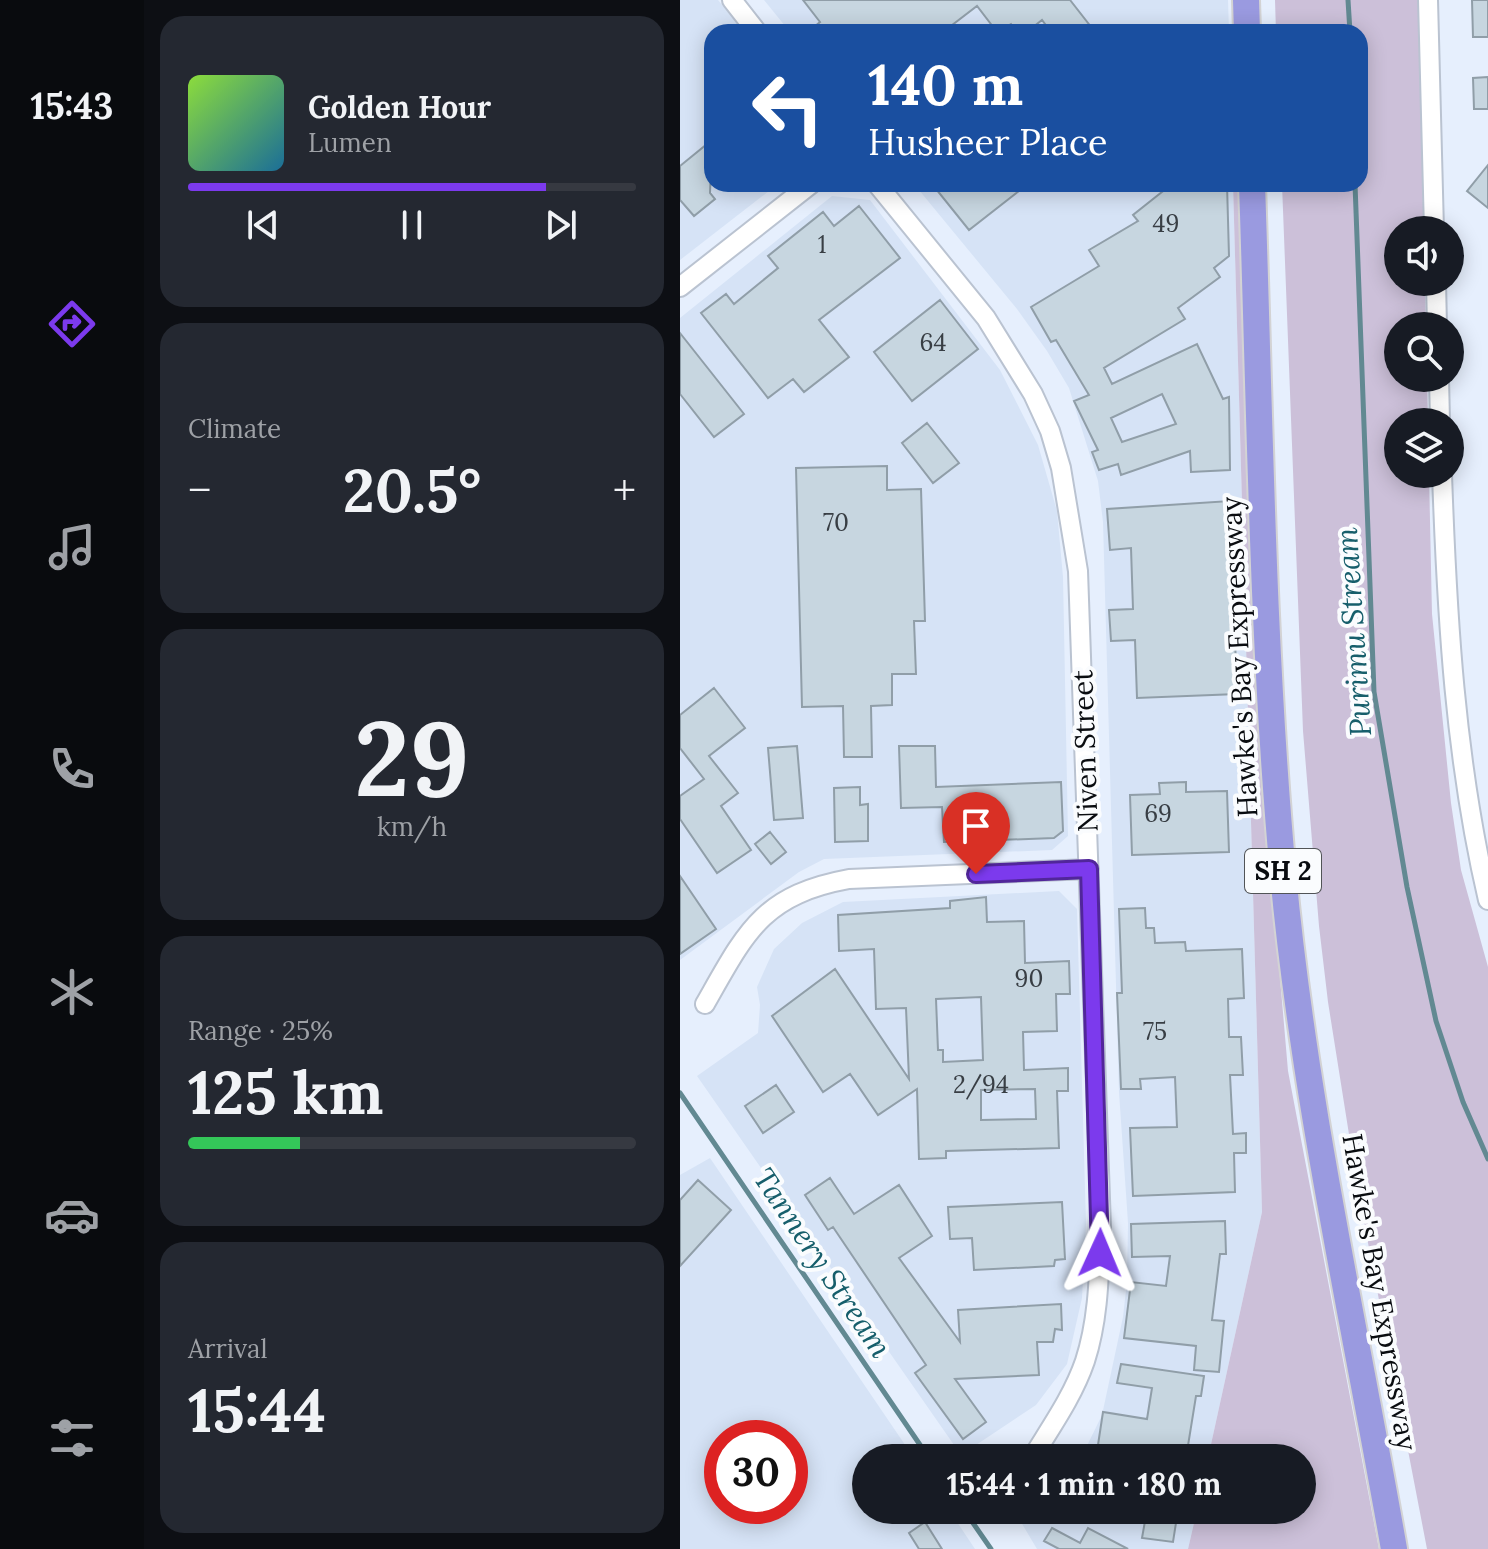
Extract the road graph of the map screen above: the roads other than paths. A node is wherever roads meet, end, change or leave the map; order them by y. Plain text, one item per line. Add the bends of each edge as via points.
1 (732, 0) edge
2 (1246, 0) edge
3 (1261, 0) edge
4 (1428, 0) edge
5 (751, 24) edge
6 (1247, 24) edge
7 (1262, 24) edge
8 (801, 192) edge
9 (884, 192) edge
10 (1252, 192) edge
11 (1266, 192) edge
12 (1434, 216) edge
13 (680, 287) edge
14 (1442, 488) edge
15 (1089, 869) junction
16 (1488, 900) edge
17 (705, 1004) dead end
18 (1041, 1444) edge
19 (1394, 1549) edge
20 (1407, 1549) edge

1 - 5 street
2 - 6 highway
3 - 7 highway
4 - 12 street
8 - 13 street
9 - 15 street, Niven Street via 986,318 1050,431 1078,571
10 - 19 highway, Hawke's Bay Expressway / SH 2 via 1283,876 1311,1091
11 - 20 highway, Hawke's Bay Expressway / SH 2 via 1295,842 1335,1155
14 - 16 street via 1456,717 1465,792
15 - 17 street via 819,884 768,911 743,938
15 - 18 street, Niven Street via 1101,1227 1094,1323 1067,1401

